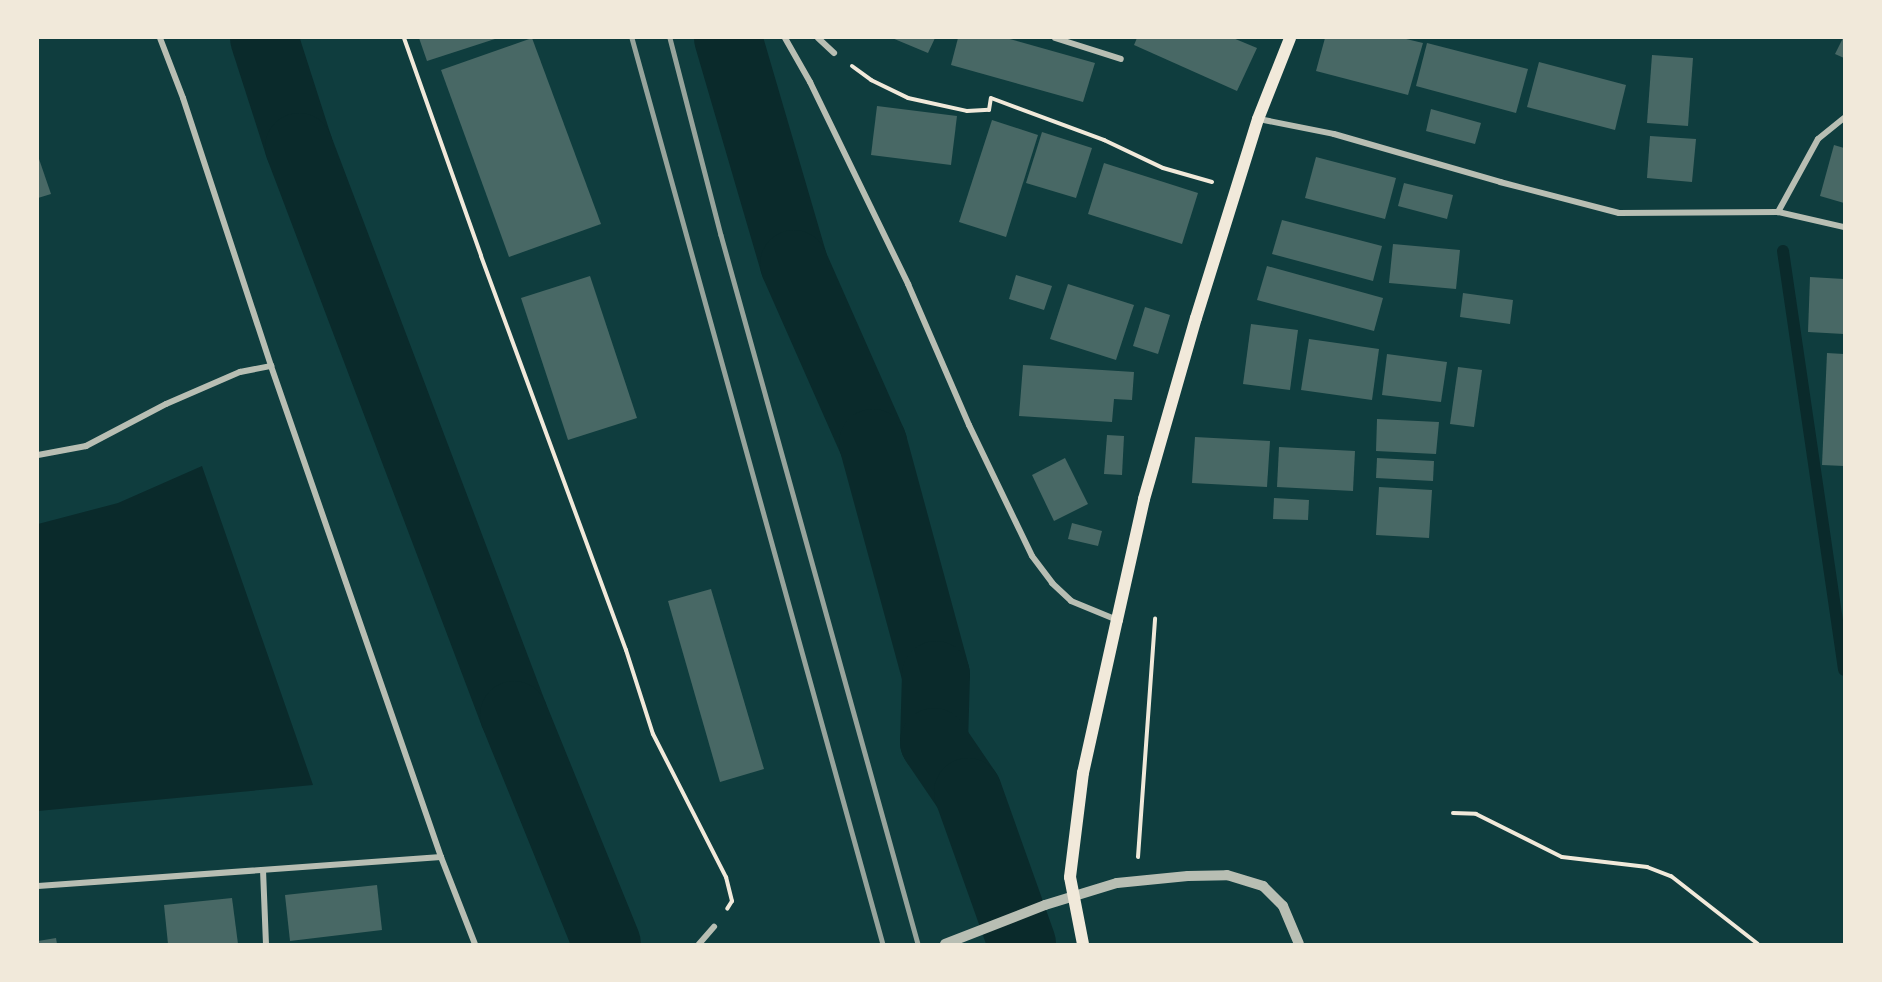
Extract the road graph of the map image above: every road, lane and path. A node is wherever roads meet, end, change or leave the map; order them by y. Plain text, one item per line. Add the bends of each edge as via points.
1 (160, 38) edge
2 (404, 38) edge
3 (785, 38) edge
4 (818, 38) edge
5 (1055, 38) edge
6 (1290, 38) edge
7 (834, 53) joint
8 (1121, 59) dead end
9 (1845, 117) edge
10 (1258, 118) junction
11 (1236, 188) junction
12 (1778, 212) junction
13 (1845, 227) edge
14 (271, 366) junction
15 (38, 455) edge
16 (1155, 619) dead end
17 (1117, 620) junction
18 (1453, 813) dead end
19 (441, 857) junction
20 (263, 870) junction
21 (1137, 880) junction
22 (38, 886) edge
23 (714, 927) joint
24 (266, 945) edge
25 (475, 945) edge
26 (699, 945) edge
27 (945, 945) edge
28 (1083, 945) edge
29 (1299, 945) edge
30 (1758, 945) edge

1 - 14 street
2 - 23 path via 653,734 726,877 732,901
3 - 17 street via 908,284 1032,556 1071,601
4 - 7 street
5 - 8 street
6 - 10 main road
7 - 11 path via 871,80 908,98 967,111 989,110 991,98 1104,140 1163,168
9 - 12 street via 1818,139
10 - 11 main road
10 - 12 street via 1334,134 1619,213
11 - 17 main road via 1148,488
12 - 13 street
14 - 15 street via 240,372 166,404 86,446
14 - 19 street
16 - 21 path
17 - 28 main road via 1083,773 1070,877
18 - 30 path via 1476,814 1562,857 1647,867 1671,876
19 - 20 street
19 - 25 street
20 - 22 street
20 - 24 street
21 - 27 street via 1045,905
21 - 29 street via 1227,875 1263,886 1283,906
23 - 26 street

